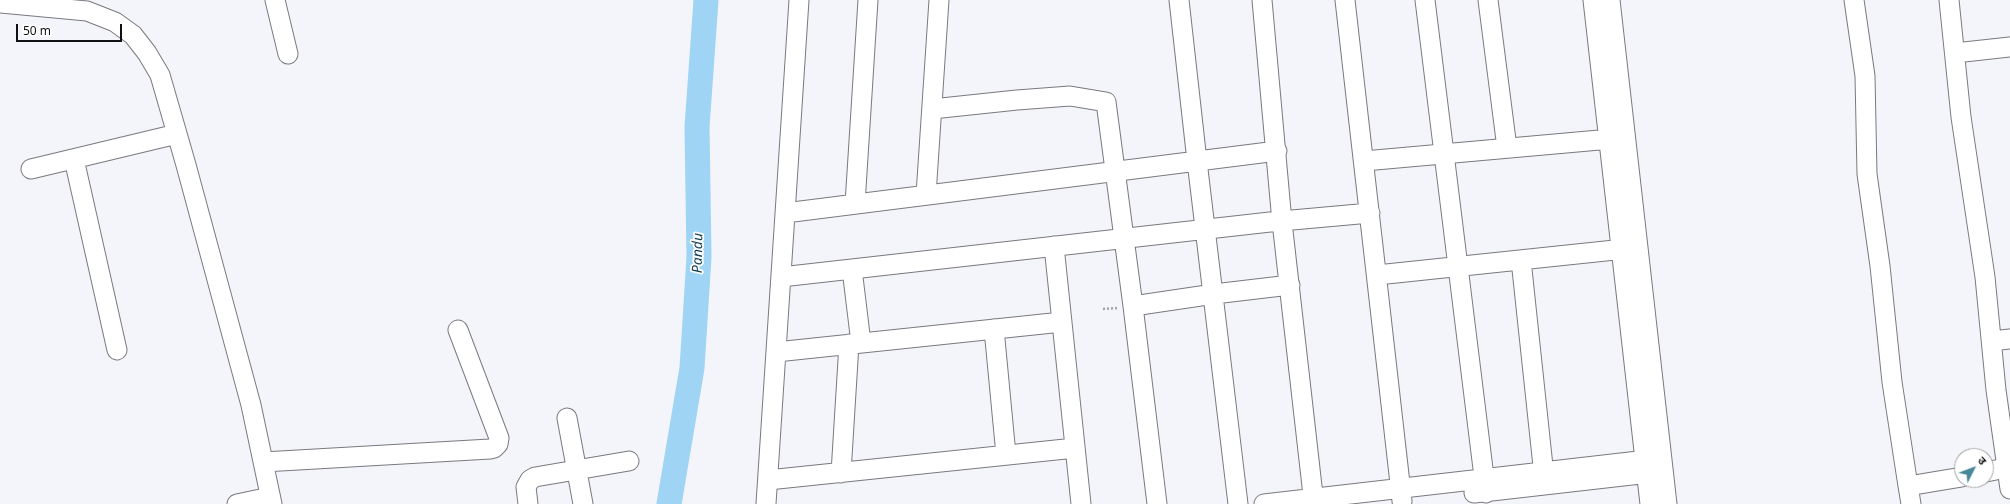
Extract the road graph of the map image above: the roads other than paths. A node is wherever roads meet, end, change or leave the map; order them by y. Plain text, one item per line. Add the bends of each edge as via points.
1 (275, 0) edge
2 (799, 0) edge
3 (868, 0) edge
4 (939, 0) edge
5 (1179, 0) edge
6 (1262, 0) edge
7 (1345, 0) edge
8 (1425, 0) edge
9 (1488, 0) edge
10 (1593, 0) edge
11 (1610, 0) edge
12 (1854, 0) edge
13 (1949, 0) edge
14 (0, 3) edge
15 (97, 7) edge
16 (1605, 32) junction
17 (2010, 47) edge
18 (288, 54) dead end
19 (1955, 54) junction
20 (932, 110) junction
21 (177, 134) junction
22 (1617, 139) junction
23 (1507, 148) junction
24 (1276, 151) junction
25 (1444, 154) junction
26 (74, 159) junction
27 (1364, 161) junction
28 (1197, 167) junction
29 (31, 169) dead end
30 (1114, 172) junction
31 (926, 195) junction
32 (855, 204) junction
33 (785, 213) junction
34 (1370, 213) junction
35 (1276, 222) junction
36 (1205, 230) junction
37 (1129, 238) junction
38 (1054, 246) junction
39 (1629, 248) junction
40 (1521, 260) junction
41 (1457, 266) junction
42 (852, 269) junction
43 (1377, 275) junction
44 (781, 277) junction
45 (1290, 285) junction
46 (1213, 288) junction
47 (1133, 306) junction
48 (1062, 322) junction
49 (994, 329) junction
50 (458, 330) dead end
51 (2010, 338) edge
52 (1992, 341) junction
53 (855, 344) junction
54 (117, 350) dead end
55 (776, 352) junction
56 (567, 418) dead end
57 (1075, 448) junction
58 (1006, 455) junction
59 (630, 461) dead end
60 (263, 462) junction
61 (1654, 466) junction
62 (2008, 467) edge
63 (577, 470) junction
64 (1994, 470) edge
65 (841, 472) junction
66 (1544, 479) junction
67 (768, 480) junction
68 (1954, 480) edge
69 (1485, 486) junction
70 (2010, 489) edge
71 (1402, 494) junction
72 (1909, 495) edge
73 (1466, 499) edge
74 (271, 500) edge
75 (1313, 501) edge
76 (237, 504) edge
77 (528, 504) edge
78 (583, 504) edge
79 (766, 504) edge
80 (1081, 504) edge
81 (1157, 504) edge
82 (1238, 504) edge
83 (1269, 504) edge
84 (1371, 504) edge
85 (1650, 504) edge
86 (1667, 504) edge

1 - 18 street
2 - 33 street
3 - 32 street
4 - 20 street
5 - 28 street
6 - 24 street
7 - 27 street
8 - 25 street
9 - 23 street
10 - 16 street
11 - 16 street
12 - 72 street via 1865,76 1867,174 1892,382
13 - 19 street
14 - 15 street via 87,11
15 - 21 street via 133,35 147,53 160,75
16 - 22 street
17 - 19 street
19 - 52 street
20 - 30 street via 1070,96 1106,102
20 - 31 street
21 - 26 street
21 - 60 street via 251,405
22 - 23 street
22 - 39 street
23 - 25 street
24 - 28 street
24 - 35 street
25 - 27 street
25 - 41 street
26 - 29 street
26 - 54 street
27 - 34 street
28 - 30 street
28 - 36 street
30 - 31 street
30 - 37 street
31 - 32 street
32 - 33 street
33 - 44 street
34 - 35 street
34 - 43 street
35 - 36 street
35 - 45 street
36 - 37 street
36 - 46 street
37 - 38 street
37 - 47 street
38 - 42 street
38 - 48 street
39 - 40 street
39 - 61 street
40 - 41 street
40 - 66 street
41 - 43 street
41 - 69 street
42 - 44 street
42 - 53 street
43 - 71 street
44 - 55 street
45 - 46 street
45 - 75 street
46 - 47 street
46 - 82 street
47 - 81 street
48 - 49 street
48 - 57 street
49 - 53 street
49 - 58 street
50 - 60 street via 499,438 494,448
51 - 52 street
52 - 62 street
53 - 55 street
53 - 65 street
55 - 67 street
56 - 63 street
57 - 58 street
57 - 80 street
58 - 65 street
59 - 63 street
60 - 74 street
61 - 66 street
61 - 85 street
61 - 86 street
62 - 64 street
62 - 70 street
63 - 77 street via 530,480 526,487
63 - 78 street
65 - 67 street
66 - 69 street
67 - 79 street
68 - 72 street
69 - 71 street
69 - 73 street
71 - 73 street
71 - 75 street
71 - 84 street
74 - 76 street
75 - 83 street

